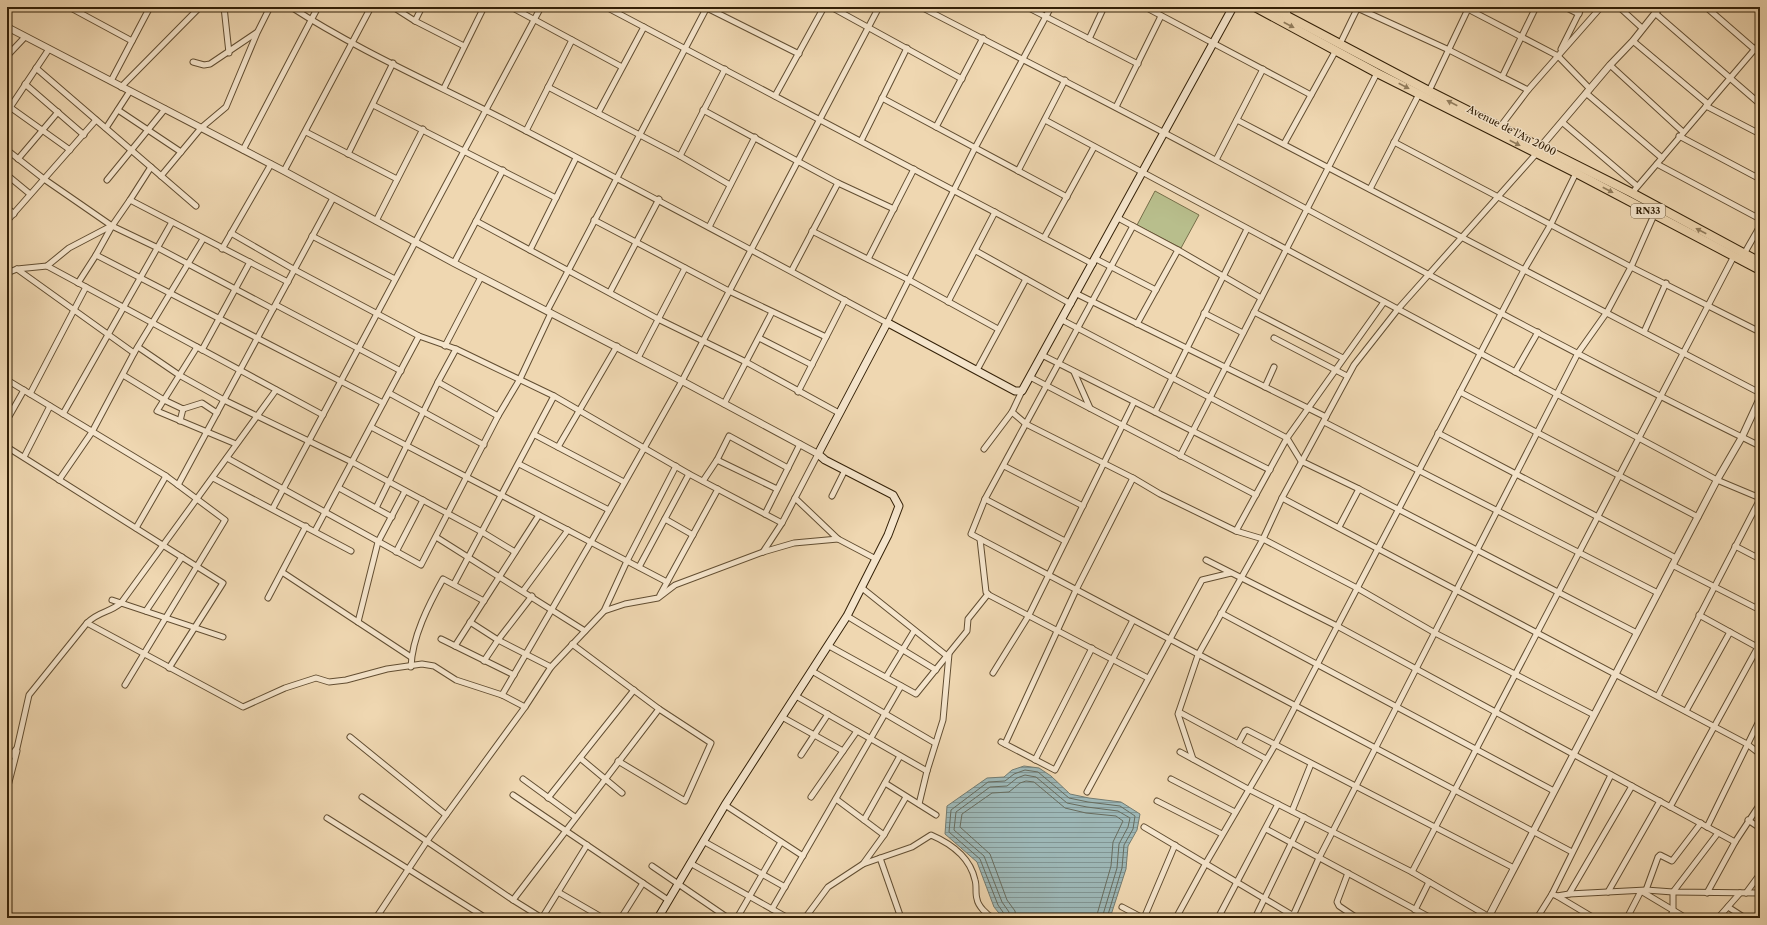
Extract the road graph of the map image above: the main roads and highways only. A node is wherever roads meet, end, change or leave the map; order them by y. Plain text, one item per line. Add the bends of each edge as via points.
1 (1233, 7) edge
2 (1254, 7) edge
3 (1270, 7) edge
4 (1338, 47) junction
5 (1537, 151) junction
6 (1760, 262) edge
7 (1760, 270) edge
8 (658, 918) edge

1 - 8 main road via 1022,391 1015,390 887,323 818,454 893,494 899,506 847,616 725,805
2 -> 4 main road, Avenue de l'An 2000
3 - 4 main road, Avenue de l'An 2000
5 -> 4 main road, Avenue de l'An 2000 via 1500,127
4 -> 5 main road, Avenue de l'An 2000 via 1377,73
6 -> 5 main road, Avenue de l'An 2000 / RN33 via 1632,194
5 -> 7 main road, Avenue de l'An 2000 / RN33

